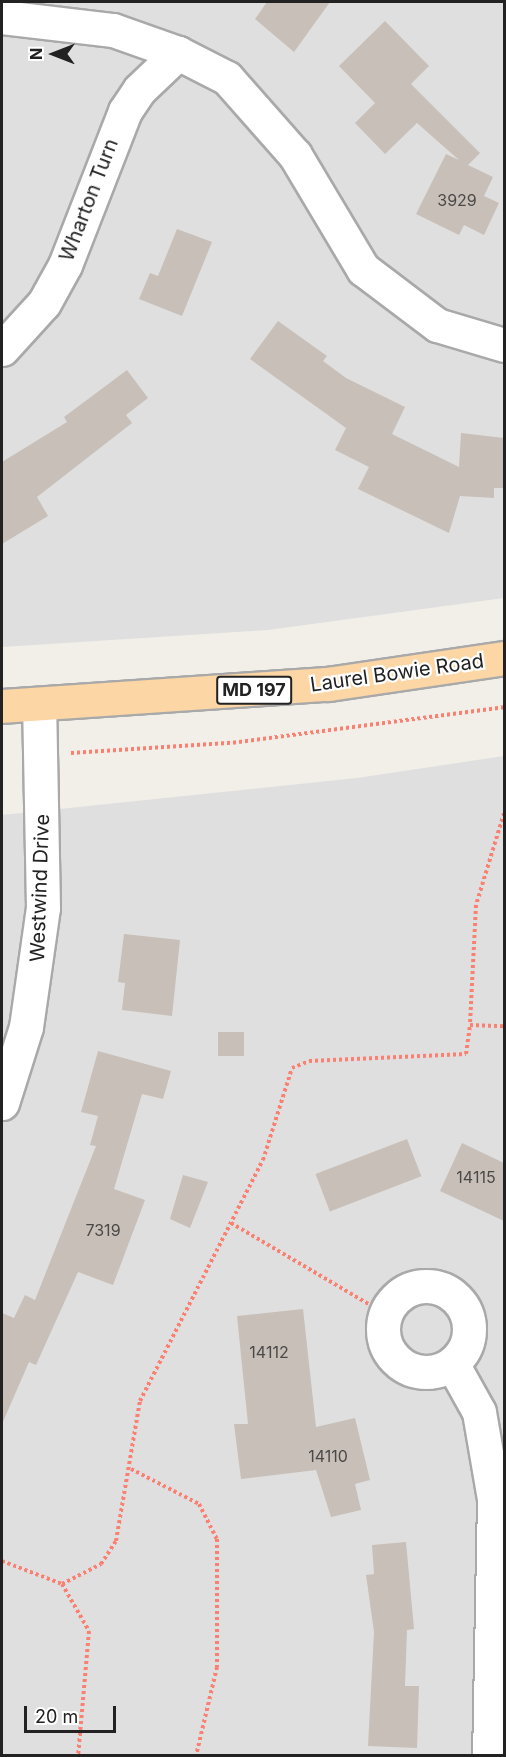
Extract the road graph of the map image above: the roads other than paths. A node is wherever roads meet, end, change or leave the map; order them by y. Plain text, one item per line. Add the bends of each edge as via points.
1 (2, 17) edge
2 (178, 53) junction
3 (504, 345) edge
4 (2, 349) edge
5 (504, 658) edge
6 (39, 705) junction
7 (2, 706) edge
8 (3, 1094) edge
9 (454, 1367) junction
10 (489, 1755) edge

1 - 2 street via 113,30
2 - 3 street via 227,78 272,124 363,269 437,325
2 - 4 street, Wharton Turn via 139,90 125,111 65,265 44,303
5 - 6 main road, Laurel Bowie Road / MD 197 via 328,684
6 - 7 main road, Laurel Bowie Road / MD 197
6 - 8 street, Westwind Drive via 43,908 37,974
9 - 9 street via 468,1320 460,1298 429,1284 411,1286 387,1315 387,1352 399,1366 416,1374
9 - 10 street via 479,1412 494,1499

